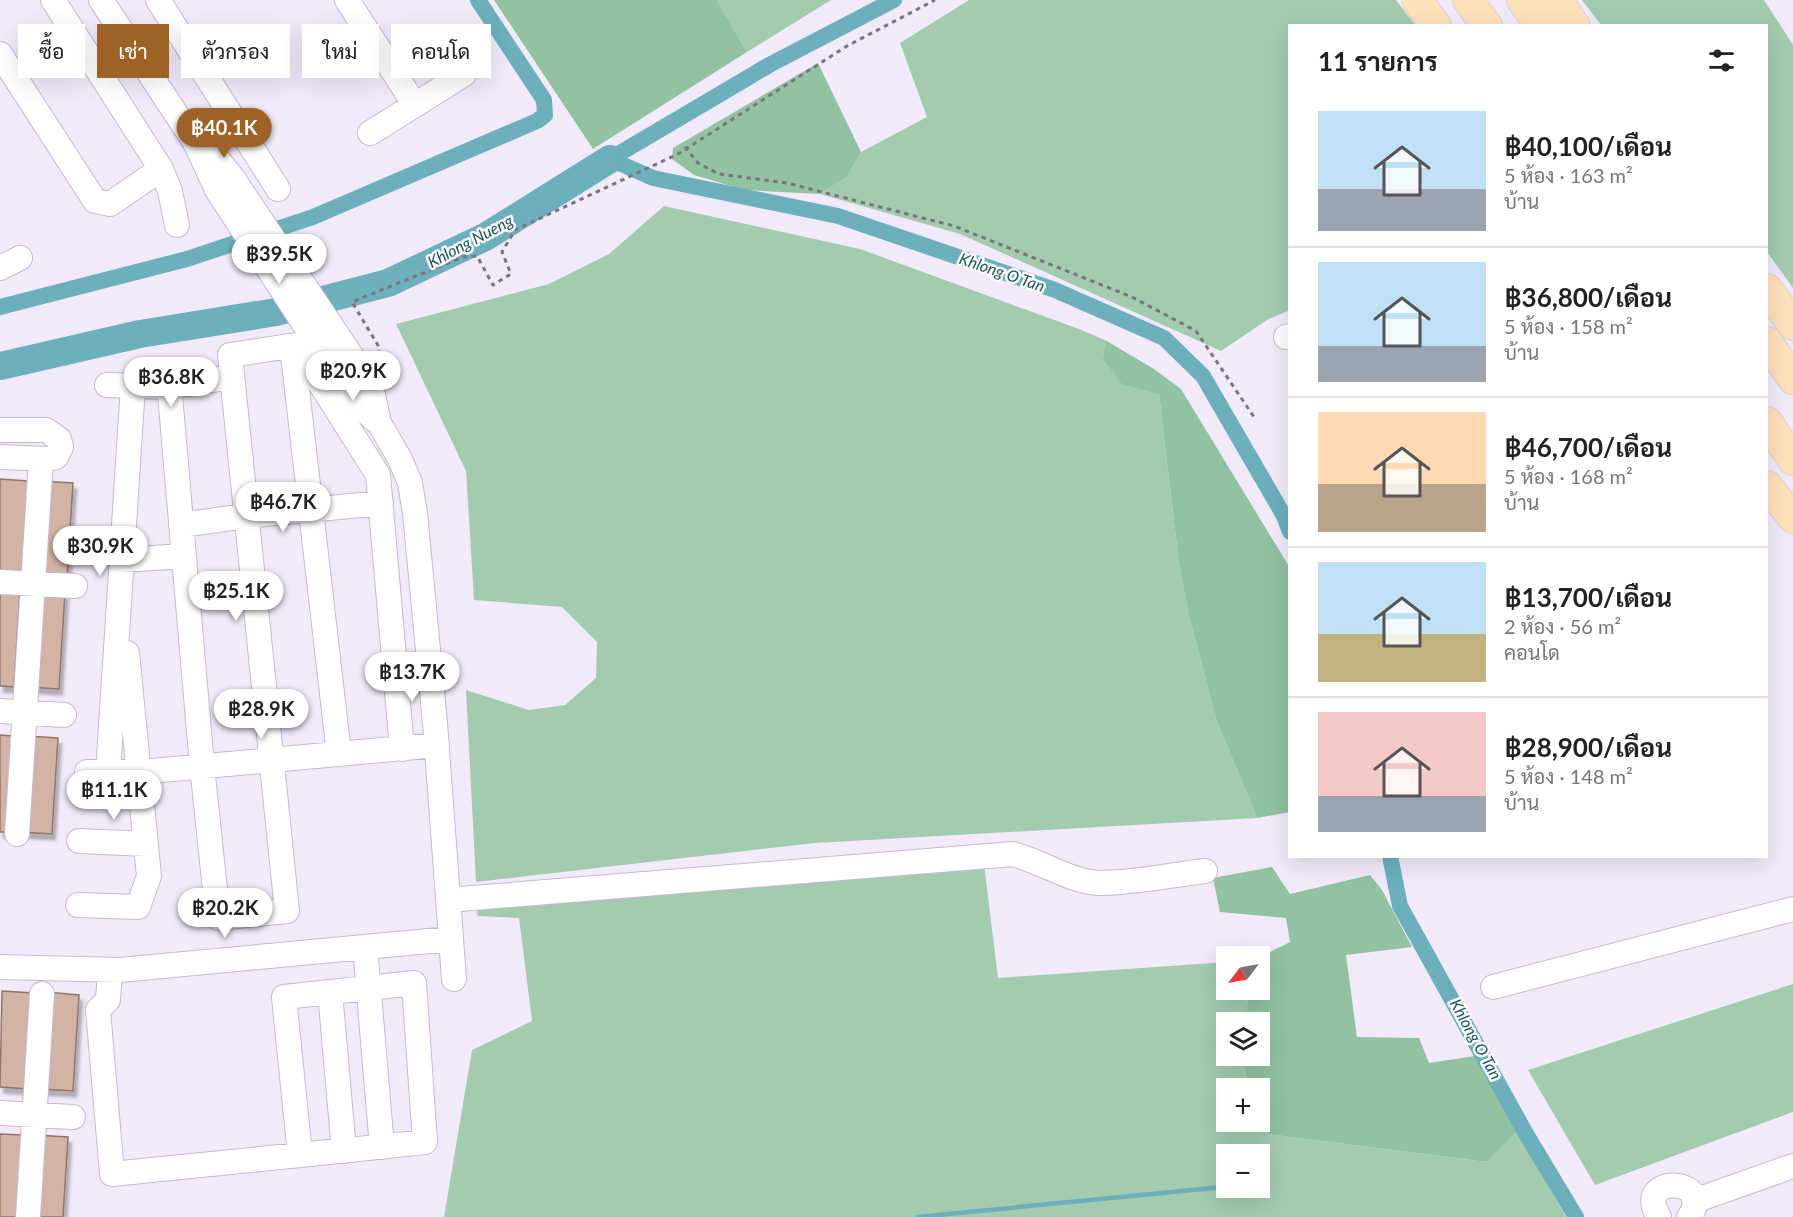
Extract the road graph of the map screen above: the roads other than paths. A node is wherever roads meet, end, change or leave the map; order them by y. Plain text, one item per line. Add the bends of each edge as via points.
1 (101, 0) edge
2 (158, 0) edge
3 (347, 0) edge
4 (1417, 0) edge
5 (1468, 0) edge
6 (1522, 0) edge
7 (1557, 0) edge
8 (61, 6) edge
9 (1435, 24) edge
10 (1485, 24) edge
11 (1540, 24) edge
12 (1574, 24) edge
13 (0, 54) edge
14 (458, 78) edge
15 (415, 105) junction
16 (370, 134) dead end
17 (161, 169) junction
18 (278, 189) dead end
19 (177, 225) dead end
20 (1768, 343) edge
21 (292, 346) junction
22 (232, 377) junction
23 (169, 379) junction
24 (1793, 380) edge
25 (107, 385) dead end
26 (133, 386) junction
27 (1768, 423) edge
28 (0, 430) edge
29 (0, 457) edge
30 (41, 459) junction
31 (1793, 459) edge
32 (1768, 487) edge
33 (381, 503) junction
34 (312, 510) junction
35 (246, 516) junction
36 (1793, 518) edge
37 (181, 525) junction
38 (184, 556) junction
39 (122, 560) junction
40 (0, 582) edge
41 (31, 584) junction
42 (75, 586) dead end
43 (120, 588) junction
44 (0, 711) edge
45 (24, 713) junction
46 (64, 715) dead end
47 (437, 745) junction
48 (402, 748) junction
49 (339, 754) junction
50 (271, 760) junction
51 (202, 766) junction
52 (140, 772) junction
53 (16, 834) dead end
54 (79, 841) dead end
55 (146, 844) junction
56 (1205, 871) dead end
57 (448, 900) junction
58 (78, 905) dead end
59 (1793, 909) edge
60 (450, 939) junction
61 (365, 947) junction
62 (0, 967) edge
63 (110, 971) junction
64 (454, 979) dead end
65 (1493, 987) dead end
66 (369, 989) junction
67 (330, 992) junction
68 (42, 994) dead end
69 (0, 1113) edge
70 (35, 1114) junction
71 (74, 1117) dead end
72 (382, 1147) junction
73 (344, 1151) junction
74 (300, 1155) junction
75 (1793, 1166) edge
76 (1692, 1209) edge
77 (28, 1217) edge
78 (1659, 1217) edge

1 - 47 street via 196,144 206,171 225,184 356,378 360,407 379,423 400,459 410,483 415,513
2 - 18 street
3 - 15 street
4 - 9 main road
5 - 10 main road
6 - 11 main road
7 - 12 main road
8 - 17 street
13 - 17 street via 95,201 110,204
14 - 15 street
15 - 16 street
17 - 19 street
20 - 24 main road
21 - 22 street via 230,355
21 - 33 street via 296,345 378,475
21 - 34 street
22 - 23 street
22 - 35 street
23 - 26 street
23 - 37 street
25 - 26 street
26 - 39 street
27 - 31 main road
28 - 30 street via 46,430 55,434 59,453
29 - 30 street
30 - 41 street
32 - 36 main road
33 - 34 street
33 - 48 street
34 - 35 street
34 - 49 street
35 - 37 street
35 - 50 street
37 - 38 street
38 - 39 street
38 - 51 street
39 - 43 street
40 - 41 street
41 - 42 street
41 - 45 street
43 - 52 street
43 - 52 street via 97,772
44 - 45 street
45 - 46 street
45 - 53 street
47 - 48 street
47 - 57 street
48 - 49 street
49 - 50 street
50 - 51 street
50 - 51 street via 287,911 218,918
51 - 52 street
52 - 55 street
54 - 55 street
55 - 58 street via 149,876 138,907
56 - 57 street via 1098,883 1012,854
57 - 60 street
59 - 65 street
60 - 61 street
60 - 64 street
61 - 63 street
61 - 66 street
62 - 63 street
63 - 74 street via 108,1000 98,1010 112,1174
66 - 67 street
66 - 72 street
66 - 72 street via 414,982 425,1142
67 - 73 street
67 - 74 street via 284,997
68 - 70 street
69 - 70 street
70 - 71 street
70 - 77 street
72 - 73 street
73 - 74 street
75 - 76 street
76 - 78 street via 1692,1194 1675,1183 1663,1187 1655,1198

